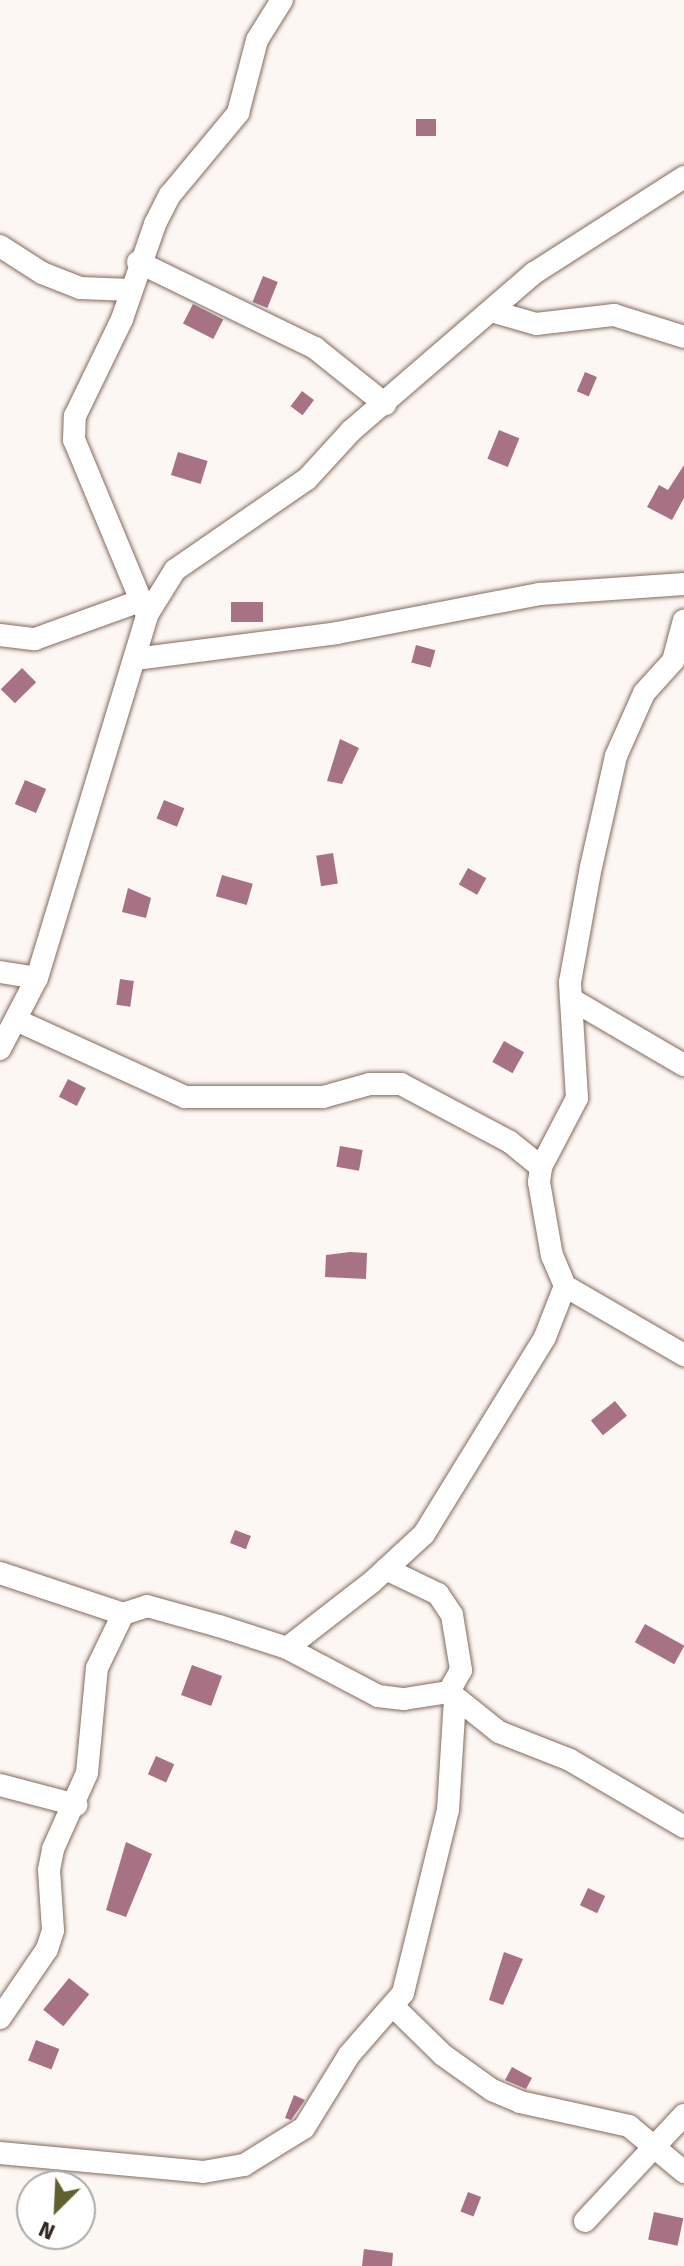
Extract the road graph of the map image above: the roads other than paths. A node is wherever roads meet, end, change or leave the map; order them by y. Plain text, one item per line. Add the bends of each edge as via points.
1 (282, 0) edge
2 (684, 177) edge
3 (0, 246) edge
4 (138, 262) junction
5 (131, 290) junction
6 (491, 311) junction
7 (684, 337) edge
8 (385, 404) junction
9 (684, 584) edge
10 (143, 608) junction
11 (684, 620) edge
12 (0, 635) edge
13 (135, 659) junction
14 (0, 972) edge
15 (37, 978) junction
16 (571, 999) junction
17 (16, 1020) junction
18 (0, 1049) edge
19 (684, 1065) edge
20 (541, 1167) junction
21 (565, 1286) junction
22 (684, 1355) edge
23 (386, 1569) junction
24 (0, 1573) edge
25 (123, 1614) junction
26 (287, 1648) junction
27 (452, 1696) junction
28 (0, 1785) edge
29 (76, 1805) junction
30 (684, 1827) edge
31 (395, 2008) junction
32 (0, 2018) edge
33 (684, 2115) edge
34 (652, 2145) junction
35 (0, 2153) edge
36 (684, 2172) edge
37 (585, 2221) dead end

1 - 4 street via 257,40 238,113 170,195
2 - 6 street via 556,257
3 - 5 street via 42,273 80,288
4 - 5 street
4 - 8 street via 315,348
5 - 10 street via 73,429
6 - 7 street via 536,324 614,315
6 - 8 street
8 - 10 street via 280,500 175,570
9 - 13 street via 540,594 337,633
10 - 12 street via 35,639
10 - 13 street
11 - 16 street via 673,661 644,693 616,756 591,867
13 - 15 street
14 - 15 street
15 - 17 street
16 - 19 street
16 - 20 street via 577,1098
17 - 18 street
17 - 20 street via 185,1097 323,1097 370,1084 401,1084 510,1142
20 - 21 street via 544,1223
21 - 22 street
21 - 23 street via 545,1337 424,1534
23 - 26 street
23 - 27 street via 438,1594 452,1615 461,1670
24 - 25 street
25 - 26 street via 147,1606
25 - 29 street via 97,1668 92,1745
26 - 27 street via 378,1696
27 - 30 street via 499,1732 570,1760
27 - 31 street via 448,1810 408,1976
28 - 29 street
29 - 32 street via 51,1860 53,1930 47,1949
31 - 34 street via 443,2055 492,2090 520,2102 629,2126
31 - 35 street via 349,2055 304,2128 244,2165 173,2171 55,2154
33 - 34 street
34 - 36 street
34 - 37 street

